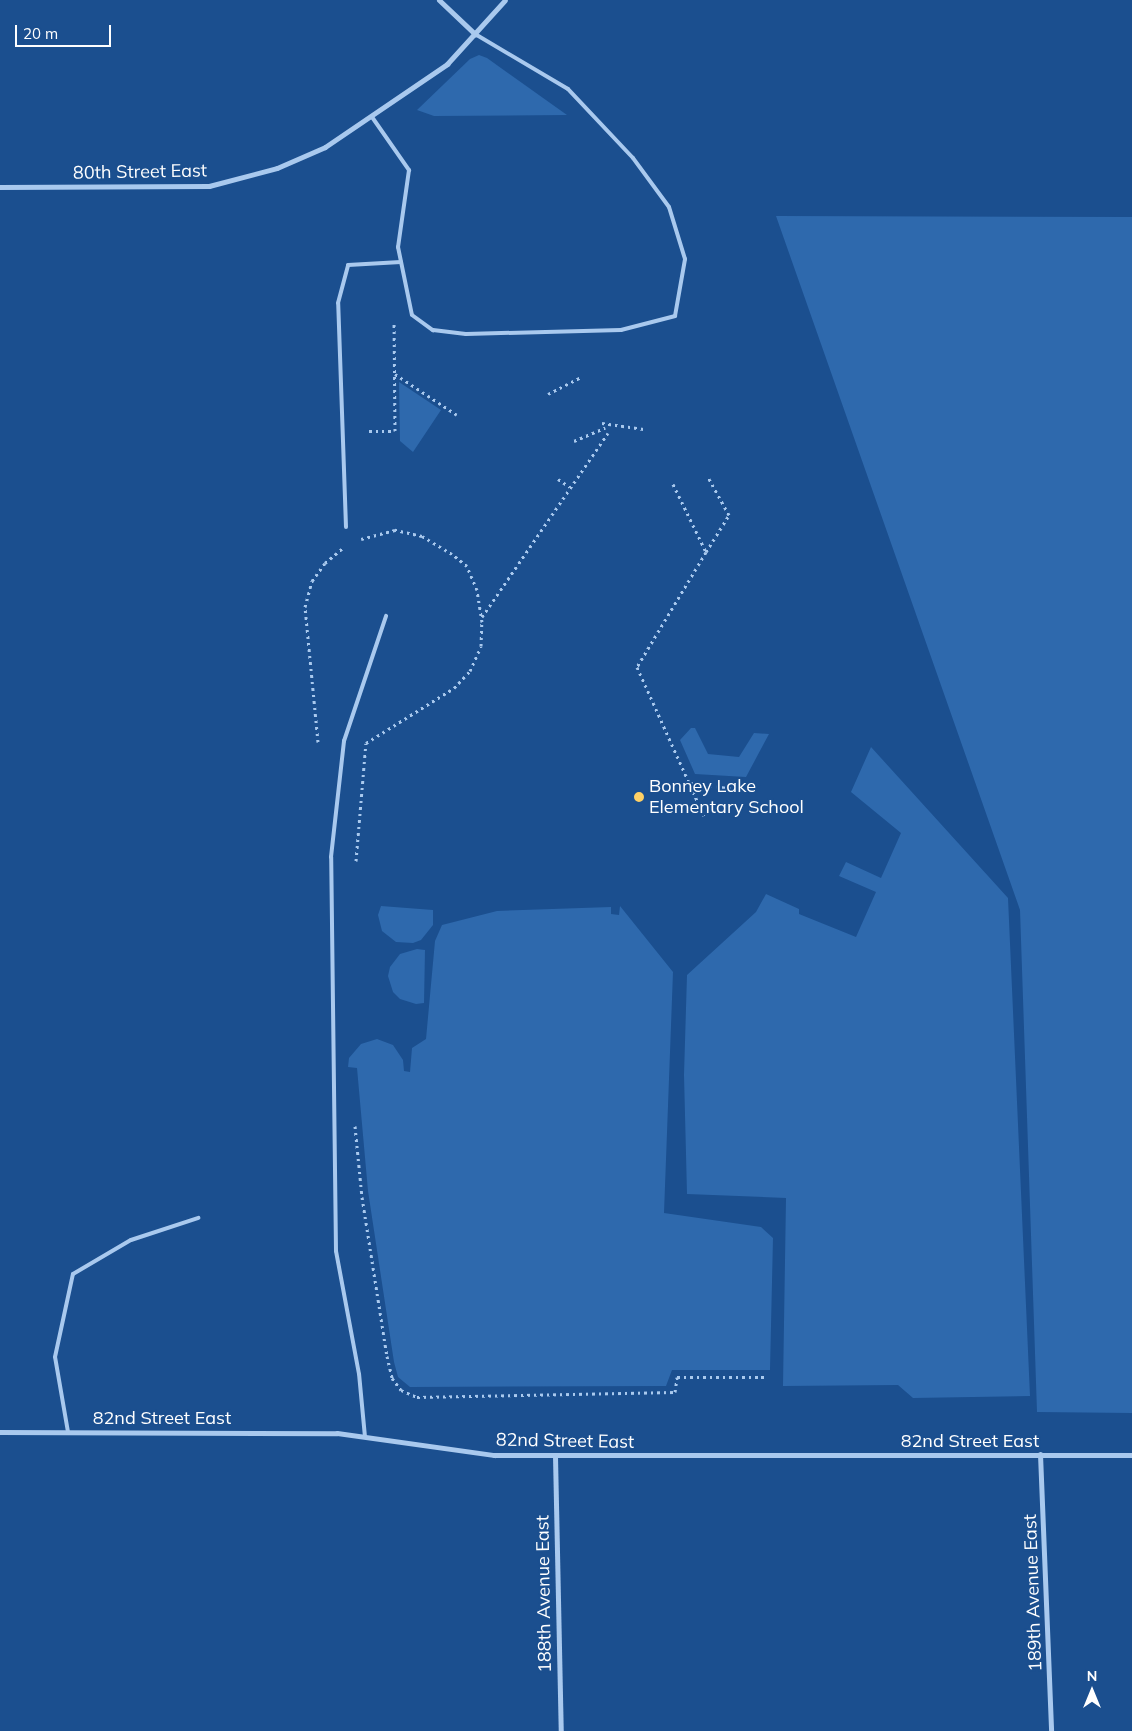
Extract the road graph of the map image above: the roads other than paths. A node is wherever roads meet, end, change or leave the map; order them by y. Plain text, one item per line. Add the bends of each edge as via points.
1 (439, 0) edge
2 (505, 0) edge
3 (475, 34) junction
4 (372, 117) junction
5 (0, 187) edge
6 (401, 262) junction
7 (346, 527) dead end
8 (386, 616) dead end
9 (198, 1218) dead end
10 (0, 1432) edge
11 (68, 1432) junction
12 (365, 1437) junction
13 (1040, 1454) junction
14 (1132, 1455) edge
15 (556, 1456) junction
16 (561, 1731) edge
17 (1051, 1731) edge

1 - 3 street
2 - 3 street, 80th Street East
3 - 4 street, 80th Street East via 447,64
3 - 6 lane via 568,89 633,158 669,207 685,259 675,316 621,330 466,334 433,330 412,315
4 - 5 street, 80th Street East via 324,148 276,168 208,186
4 - 6 lane via 409,170 398,247
6 - 7 lane via 348,265 338,303
8 - 12 lane via 344,741 331,857 336,1251 360,1374
9 - 11 lane via 131,1240 73,1274 55,1357
10 - 11 street, 82nd Street East
11 - 12 street, 82nd Street East via 284,1431
12 - 15 street, 82nd Street East via 494,1455
13 - 14 street, 82nd Street East
13 - 15 street, 82nd Street East
13 - 17 street, 189th Avenue East
15 - 16 street, 188th Avenue East

